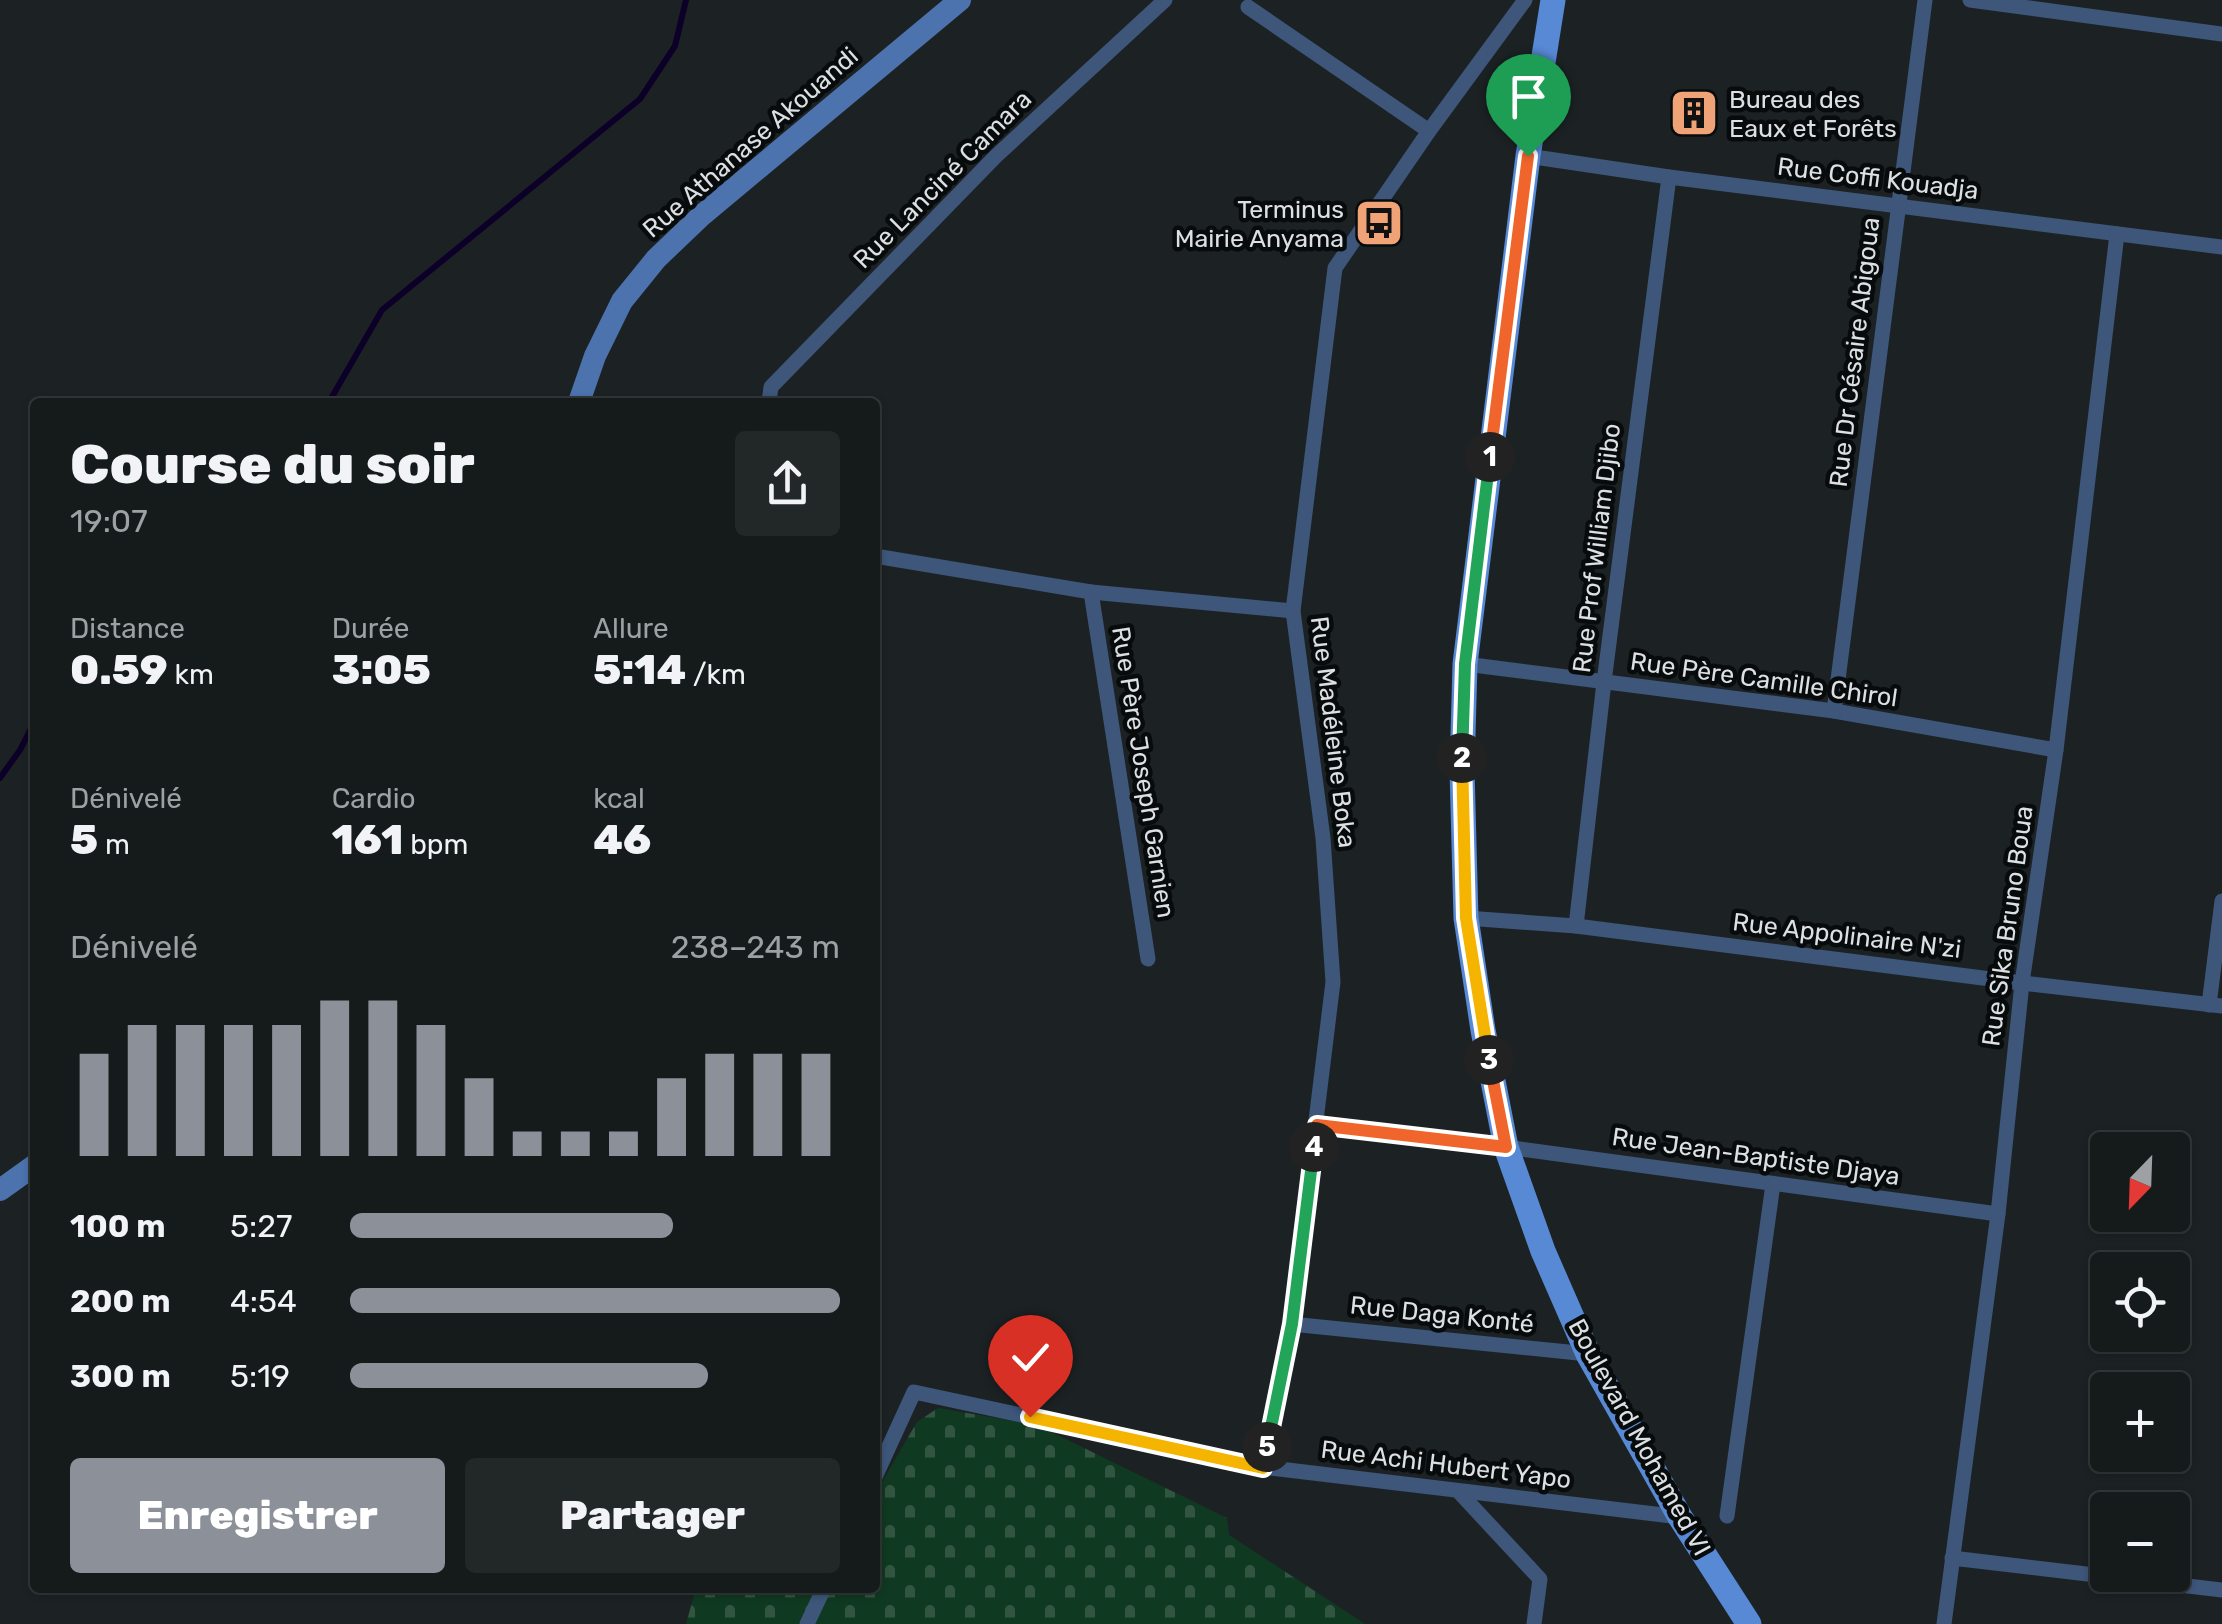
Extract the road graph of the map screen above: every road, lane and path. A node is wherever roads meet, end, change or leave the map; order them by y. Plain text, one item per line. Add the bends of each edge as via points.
1 (960, 0) edge
2 (1164, 0) edge
3 (1525, 0) edge
4 (1553, 0) edge
5 (1925, 0) edge
6 (1970, 0) edge
7 (1248, 7) dead end
8 (2222, 34) edge
9 (1429, 131) junction
10 (1528, 156) junction
11 (1668, 177) junction
12 (1898, 205) junction
13 (2117, 234) junction
14 (2222, 248) edge
15 (580, 398) edge
16 (770, 398) edge
17 (880, 557) edge
18 (1091, 592) junction
19 (1293, 611) junction
20 (1465, 664) junction
21 (1604, 682) junction
22 (1834, 711) junction
23 (2056, 750) junction
24 (2222, 901) edge
25 (1466, 918) junction
26 (1576, 926) junction
27 (1148, 958) dead end
28 (2022, 983) junction
29 (2216, 1006) edge
30 (1317, 1125) junction
31 (1506, 1147) junction
32 (30, 1168) edge
33 (1772, 1184) junction
34 (0, 1190) edge
35 (1998, 1214) junction
36 (1292, 1324) junction
37 (1588, 1354) junction
38 (880, 1466) edge
39 (1263, 1468) junction
40 (1458, 1490) junction
41 (1727, 1516) dead end
42 (1680, 1517) junction
43 (1952, 1558) junction
44 (2222, 1590) edge
45 (822, 1593) edge
46 (807, 1624) edge
47 (1534, 1624) edge
48 (1749, 1624) edge
49 (1944, 1624) edge

1 - 15 street, Rue Athanase Akouandi via 656,260 622,301
2 - 16 street, Rue Lanciné Camara via 996,156 771,386
3 - 9 street, Rue Madéleine Boka
4 - 10 main road, Boulevard Mohamed VI
5 - 12 street, Rue Dr Césaire Abigoua
6 - 8 street
7 - 9 street
9 - 19 street, Rue Madéleine Boka via 1334,268
10 - 11 street, Rue Coffi Kouadja
10 - 20 main road, Boulevard Mohamed VI
11 - 12 street, Rue Coffi Kouadja
11 - 21 street, Rue Prof William Djibo
12 - 13 street, Rue Coffi Kouadja
12 - 22 street, Rue Dr Césaire Abigoua
13 - 14 street, Rue Coffi Kouadja
13 - 23 street, Rue Sika Bruno Boua
17 - 18 street
18 - 19 street
18 - 27 street, Rue Père Joseph Garnien
19 - 30 street, Rue Madéleine Boka via 1323,838 1333,982
20 - 21 street, Rue Père Camille Chirol
20 - 25 main road, Boulevard Mohamed VI
21 - 22 street, Rue Père Camille Chirol
21 - 26 street, Rue Prof William Djibo
22 - 23 street, Rue Père Camille Chirol
23 - 28 street, Rue Sika Bruno Boua
24 - 29 street
25 - 26 street, Rue Appolinaire N'zi
25 - 31 main road, Boulevard Mohamed VI
26 - 28 street, Rue Appolinaire N'zi
28 - 29 street, Rue Appolinaire N'zi
28 - 35 street, Rue Sika Bruno Boua
30 - 31 street, Rue Jean-Baptiste Djaya
30 - 36 street, Rue Madéleine Boka
31 - 33 street, Rue Jean-Baptiste Djaya
31 - 37 main road, Boulevard Mohamed VI
32 - 34 street
33 - 35 street, Rue Jean-Baptiste Djaya
33 - 41 street
35 - 43 street, Rue Sika Bruno Boua
36 - 37 street, Rue Daga Konté
36 - 39 street, Rue Madéleine Boka
37 - 42 main road, Boulevard Mohamed VI
38 - 39 street, Rue Achi Hubert Yapo via 914,1392
39 - 40 street, Rue Achi Hubert Yapo
40 - 42 street, Rue Achi Hubert Yapo
40 - 47 street via 1540,1579
42 - 48 main road, Boulevard Mohamed VI
43 - 44 street
43 - 49 street, Rue Sika Bruno Boua
45 - 46 street

